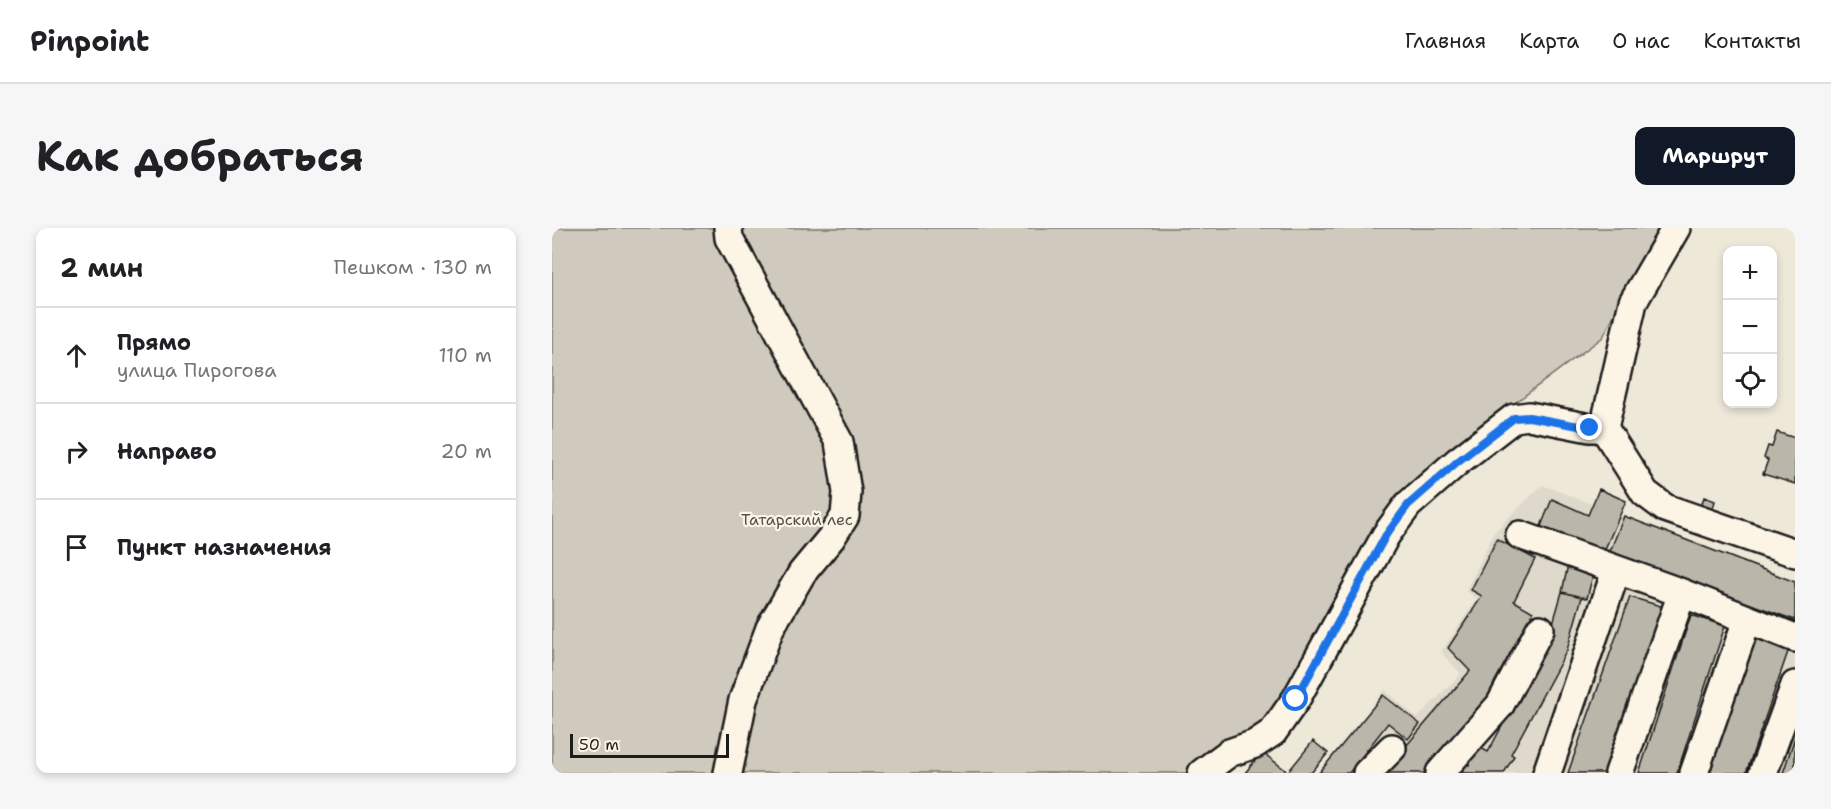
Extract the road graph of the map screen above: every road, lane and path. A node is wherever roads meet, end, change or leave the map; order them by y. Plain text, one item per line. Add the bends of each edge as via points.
1 (728, 228) edge
2 (1676, 228) edge
3 (1604, 428) junction
4 (1520, 535) dead end
5 (1795, 553) edge
6 (1616, 571) junction
7 (1682, 593) junction
8 (1747, 620) junction
9 (1540, 629) dead end
10 (1795, 638) edge
11 (1795, 685) edge
12 (1392, 748) dead end
13 (728, 773) edge
14 (1202, 773) edge
15 (1367, 773) edge
16 (1440, 773) edge
17 (1547, 773) edge
18 (1619, 773) edge
19 (1694, 773) edge
20 (1763, 773) edge

1 - 13 street via 729,238 839,442 847,492 845,516 802,573 770,628 743,700
2 - 3 street via 1633,302
3 - 5 street via 1645,492 1665,508
3 - 14 street via 1514,418 1466,455 1408,505 1386,535 1296,699 1273,732 1255,744 1229,753
4 - 6 street
6 - 7 street
6 - 17 street
7 - 8 street
7 - 18 street
8 - 10 street
8 - 19 street
9 - 16 street via 1500,705
11 - 20 street
12 - 15 street

